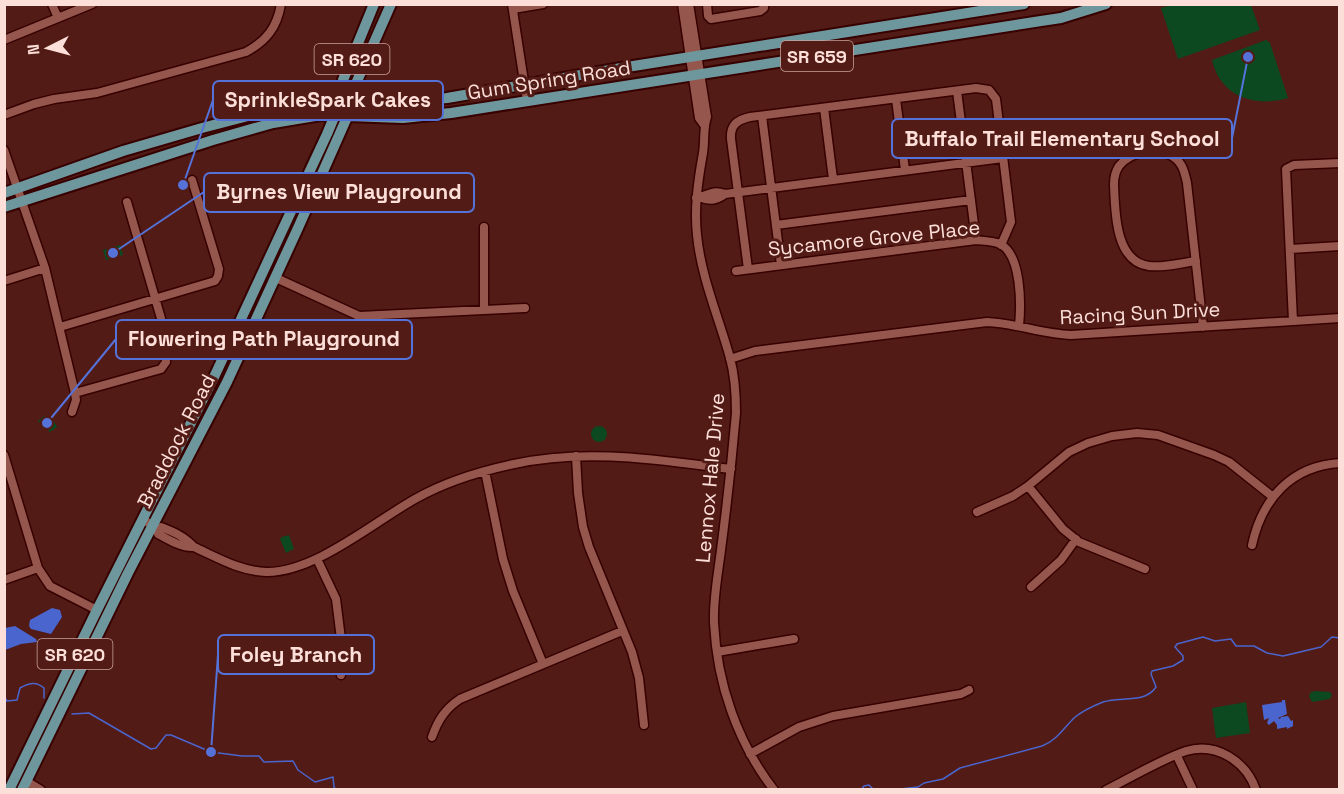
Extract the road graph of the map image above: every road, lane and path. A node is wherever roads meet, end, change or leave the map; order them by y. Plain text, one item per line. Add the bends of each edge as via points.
1 (52, 4) edge
2 (92, 4) edge
3 (281, 4) edge
4 (374, 4) edge
5 (391, 4) edge
6 (543, 4) edge
7 (682, 4) edge
8 (689, 4) edge
9 (707, 4) edge
10 (764, 4) edge
11 (1024, 4) edge
12 (1106, 4) edge
13 (513, 7) edge
14 (58, 18) junction
15 (4, 40) edge
16 (693, 57) junction
17 (696, 75) junction
18 (524, 84) junction
19 (957, 91) junction
20 (896, 99) junction
21 (527, 101) junction
22 (338, 103) junction
23 (350, 103) junction
24 (824, 108) junction
25 (4, 115) edge
26 (335, 115) junction
27 (348, 115) junction
28 (762, 116) junction
29 (4, 150) edge
30 (1003, 158) junction
31 (967, 162) junction
32 (1340, 163) edge
33 (905, 170) junction
34 (833, 179) junction
35 (192, 180) dead end
36 (19, 187) junction
37 (771, 188) junction
38 (265, 190) dead end
39 (738, 192) junction
40 (4, 193) edge
41 (698, 198) junction
42 (971, 200) junction
43 (23, 201) junction
44 (127, 202) dead end
45 (4, 207) edge
46 (201, 209) junction
47 (287, 221) junction
48 (776, 225) junction
49 (484, 227) dead end
50 (976, 240) junction
51 (1001, 245) junction
52 (1340, 246) edge
53 (1290, 249) junction
54 (1196, 261) junction
55 (781, 265) junction
56 (45, 268) junction
57 (748, 269) junction
58 (736, 271) dead end
59 (276, 278) junction
60 (4, 281) edge
61 (156, 298) junction
62 (525, 308) dead end
63 (484, 310) junction
64 (1340, 318) edge
65 (1293, 321) junction
66 (239, 323) junction
67 (1019, 326) junction
68 (60, 327) junction
69 (1203, 327) junction
70 (730, 359) junction
71 (227, 382) junction
72 (75, 393) junction
73 (72, 412) dead end
74 (4, 455) edge
75 (576, 456) junction
76 (1340, 463) edge
77 (731, 469) junction
78 (485, 471) junction
79 (1028, 486) junction
80 (1273, 497) junction
81 (977, 512) dead end
82 (150, 525) junction
83 (1076, 539) junction
84 (1252, 545) dead end
85 (318, 559) junction
86 (38, 568) junction
87 (1145, 569) dead end
88 (4, 580) edge
89 (1031, 586) dead end
90 (97, 610) junction
91 (622, 631) junction
92 (794, 639) dead end
93 (717, 652) junction
94 (543, 664) junction
95 (341, 675) dead end
96 (969, 690) dead end
97 (57, 691) junction
98 (644, 725) dead end
99 (432, 737) dead end
100 (750, 754) junction
101 (1177, 756) junction
102 (24, 785) edge
103 (1118, 787) edge
104 (9, 789) edge
105 (41, 789) edge
106 (774, 789) edge
107 (1106, 789) edge
108 (1193, 789) edge
109 (1256, 789) edge

1 - 14 street
2 - 14 street
3 - 25 street via 268,36 246,51
4 - 22 main road, Braddock Road / SR 620
5 - 23 main road, Braddock Road / SR 620
6 - 13 street
7 - 16 street
8 - 16 street
9 - 10 street via 711,19 760,11
11 - 16 main road, Gum Spring Road / SR 659
12 - 17 main road, Gum Spring Road / SR 659 via 1061,18
13 - 18 street
14 - 15 street
16 - 17 street, Lennox Hale Drive
16 - 18 main road, Gum Spring Road / SR 659
17 - 21 main road, Gum Spring Road / SR 659
17 - 41 street, Lennox Hale Drive via 699,118 704,125
18 - 21 street
18 - 23 main road, Gum Spring Road / SR 659 via 447,98
19 - 20 street
19 - 30 street via 985,89 994,96
19 - 31 street
20 - 24 street
20 - 33 street
21 - 27 main road, Gum Spring Road / SR 659 via 403,118
22 - 23 main road, Gum Spring Road / SR 659
22 - 26 main road, Braddock Road / SR 620
22 - 36 main road, Gum Spring Road / SR 659 via 276,107 123,151
23 - 27 main road, Braddock Road
24 - 28 street
24 - 34 street
26 - 27 main road, Gum Spring Road / SR 659
26 - 43 main road, Gum Spring Road / SR 659 via 273,123
26 - 47 main road, Braddock Road / SR 620
27 - 59 main road, Braddock Road
28 - 37 street
28 - 39 street via 740,119 732,129
29 - 36 street
30 - 31 street
30 - 51 street via 1011,222
31 - 33 street
31 - 42 street
32 - 53 street via 1294,165 1286,169
33 - 34 street
34 - 37 street
35 - 46 street
36 - 40 main road, Gum Spring Road / SR 659
36 - 43 street
37 - 39 street
37 - 48 street
38 - 46 street
39 - 41 street via 707,201
39 - 57 street
41 - 70 street, Lennox Hale Drive via 697,235 702,263
42 - 48 street
42 - 50 street
43 - 45 main road, Gum Spring Road / SR 659
43 - 56 street
44 - 61 street
46 - 61 street via 218,276
47 - 59 main road via 288,234 273,272
47 - 66 main road, Braddock Road / SR 620
48 - 55 street
49 - 63 street
50 - 51 street, Sycamore Grove Place
50 - 55 street, Sycamore Grove Place
51 - 67 street, Sycamore Grove Place via 1016,268
52 - 53 street
53 - 65 street
54 - 54 street via 1187,183 1181,165 1165,153 1133,155 1119,166 1114,184 1123,248 1137,263 1148,266
54 - 69 street
55 - 57 street, Sycamore Grove Place
56 - 60 street
56 - 68 street
57 - 58 street, Sycamore Grove Place
59 - 63 street via 359,316
59 - 71 main road, Braddock Road
61 - 68 street
61 - 72 street via 167,349 161,369
62 - 63 street
64 - 65 street, Racing Sun Drive
65 - 69 street, Racing Sun Drive
66 - 71 main road via 241,333 224,368
66 - 82 main road, Braddock Road / SR 620
67 - 69 street, Racing Sun Drive via 1071,335
67 - 70 street, Racing Sun Drive via 987,322 755,351
68 - 72 street
70 - 77 street, Lennox Hale Drive via 736,413
71 - 82 main road, Braddock Road
72 - 73 street
74 - 86 street
75 - 77 street via 633,457
75 - 78 street
75 - 91 street via 583,527
76 - 80 street via 1317,465 1299,474
77 - 93 street, Lennox Hale Drive via 714,621
78 - 85 street via 417,498
78 - 94 street via 503,560
79 - 80 street via 1068,452 1088,442 1137,433 1158,435 1229,462
79 - 81 street
79 - 83 street
80 - 84 street via 1255,530
82 - 85 street via 165,528 188,540 194,548 250,570 291,570
82 - 90 main road, Braddock Road / SR 620
82 - 102 main road, Braddock Road
83 - 87 street
83 - 89 street via 1061,560
85 - 95 street via 336,599 344,663
86 - 88 street
86 - 90 street via 50,586
90 - 97 main road, Braddock Road / SR 620
91 - 94 street
91 - 98 street via 639,678
92 - 93 street
93 - 100 street, Lennox Hale Drive via 726,697
94 - 99 street via 460,699 445,710
96 - 100 street via 833,716 799,728
97 - 102 main road
97 - 104 main road, Braddock Road / SR 620
100 - 106 street, Lennox Hale Drive
101 - 103 street
101 - 108 street
101 - 109 street via 1197,749 1221,752 1240,763
102 - 105 street
103 - 107 street

